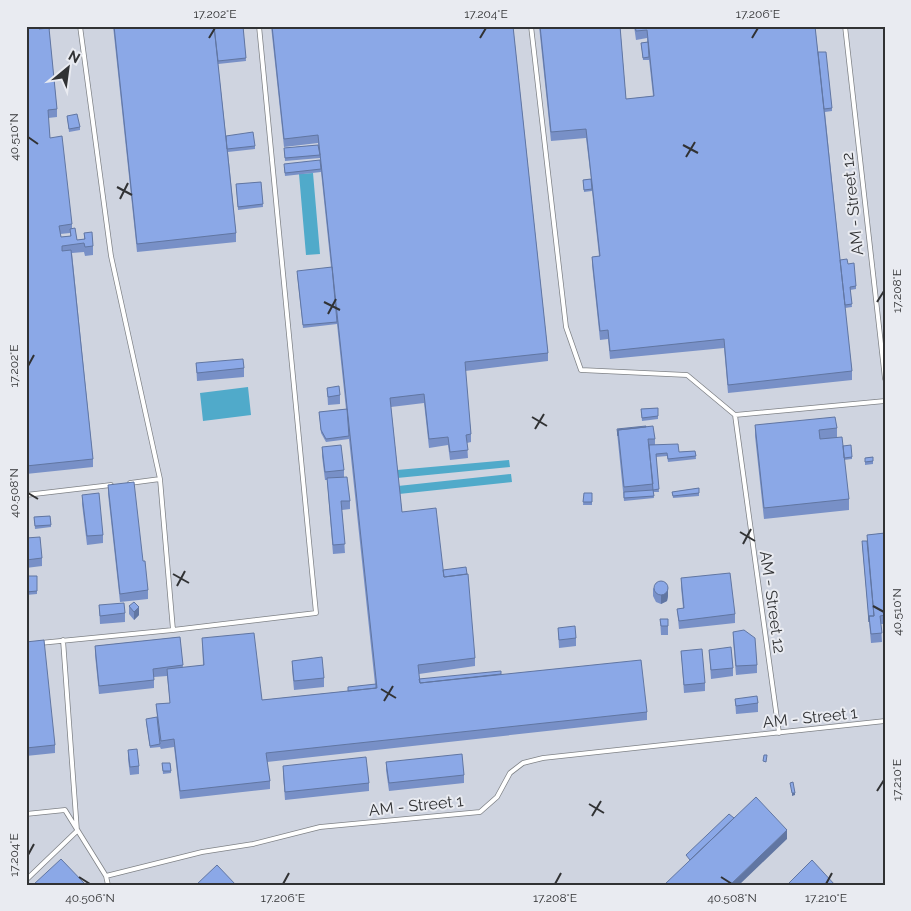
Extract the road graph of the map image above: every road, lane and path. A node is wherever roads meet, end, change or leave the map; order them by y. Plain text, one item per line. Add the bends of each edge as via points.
1 (80, 26) edge
2 (258, 26) edge
3 (531, 26) edge
4 (845, 26) edge
5 (885, 379) edge
6 (885, 401) edge
7 (735, 416) junction
8 (160, 479) junction
9 (122, 484) edge
10 (112, 485) edge
11 (26, 496) edge
12 (173, 630) junction
13 (63, 640) junction
14 (35, 643) edge
15 (885, 722) edge
16 (778, 733) junction
17 (26, 814) edge
18 (77, 831) junction
19 (106, 876) junction
20 (26, 880) edge
21 (108, 885) edge

1 - 8 lane via 111,256
2 - 12 lane via 316,613
3 - 7 lane via 566,327 581,370 687,375
4 - 5 lane, AM - Street 12
6 - 7 lane
7 - 16 lane, AM - Street 12
8 - 9 lane
8 - 12 lane
10 - 11 lane
12 - 13 lane
13 - 14 lane
13 - 18 lane
15 - 16 lane, AM - Street 1
16 - 19 lane, AM - Street 1 via 543,758 523,763 510,773 497,796 480,812 320,827
17 - 18 lane via 65,810
18 - 19 lane
18 - 20 lane
19 - 21 lane

